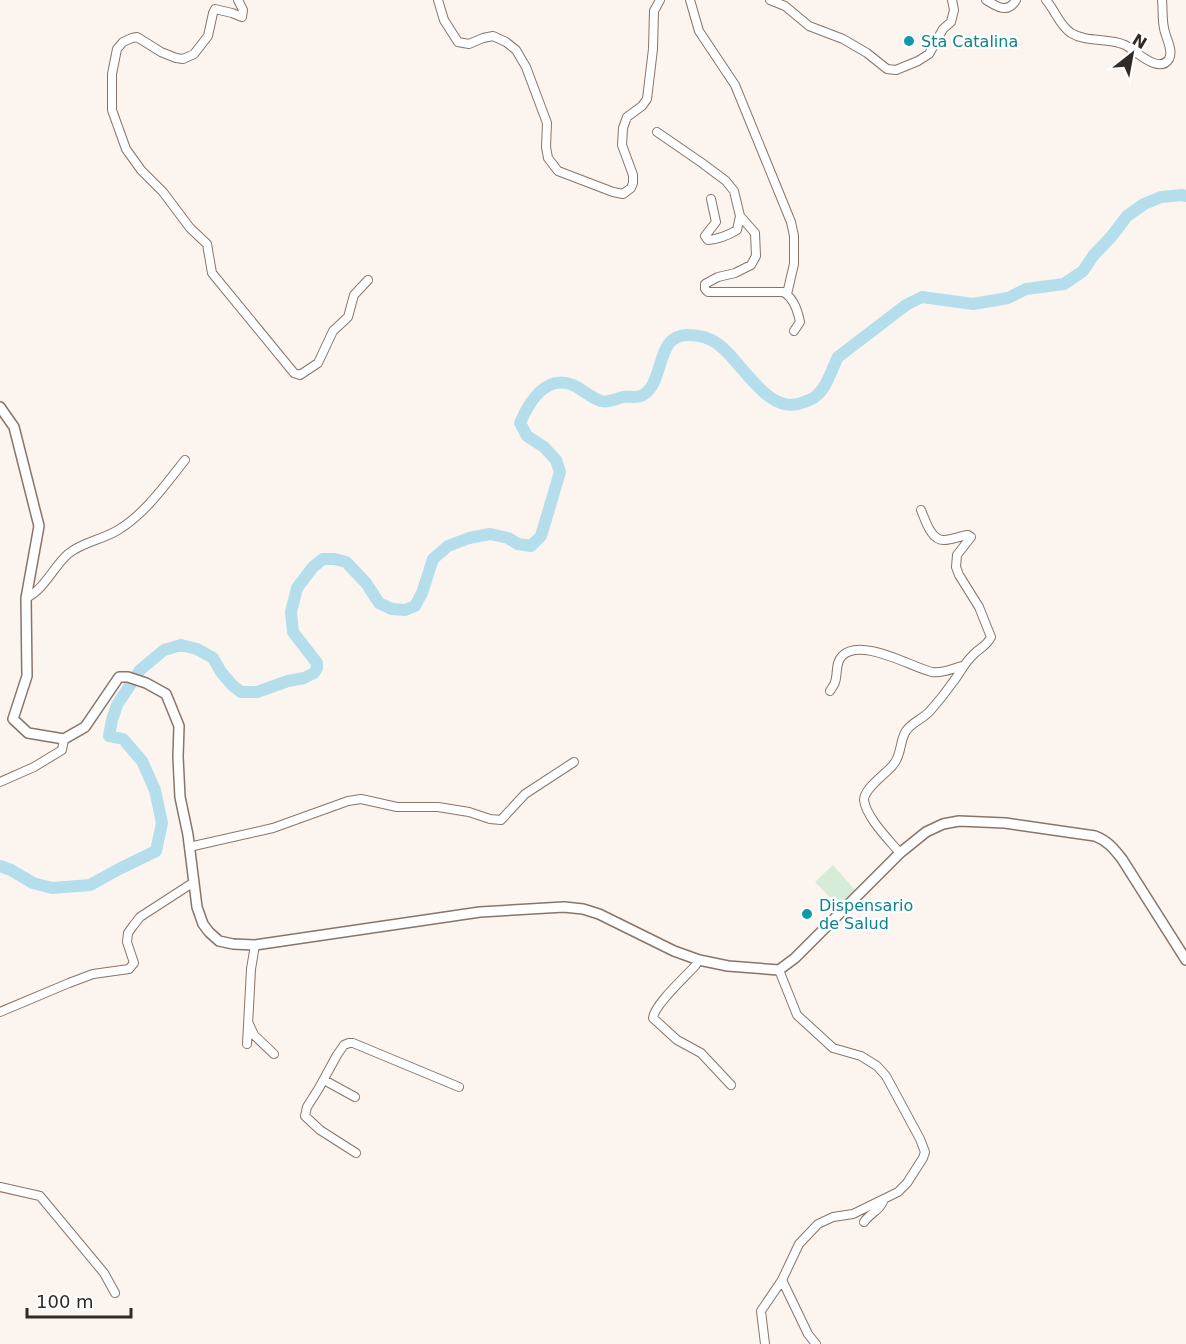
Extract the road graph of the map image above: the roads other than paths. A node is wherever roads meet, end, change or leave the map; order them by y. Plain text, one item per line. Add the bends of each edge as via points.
1 (238, 0) edge
2 (438, 0) edge
3 (660, 0) edge
4 (690, 0) edge
5 (770, 0) edge
6 (952, 0) edge
7 (986, 0) edge
8 (1016, 0) edge
9 (1046, 0) edge
10 (1162, 0) edge
11 (657, 132) dead end
12 (711, 199) dead end
13 (740, 216) junction
14 (368, 280) dead end
15 (787, 294) junction
16 (794, 331) dead end
17 (0, 407) edge
18 (185, 460) dead end
19 (921, 510) dead end
20 (26, 598) junction
21 (963, 666) junction
22 (830, 691) dead end
23 (64, 739) junction
24 (574, 762) dead end
25 (0, 782) edge
26 (189, 847) junction
27 (900, 853) junction
28 (194, 882) junction
29 (255, 945) junction
30 (699, 960) junction
31 (1186, 960) edge
32 (779, 970) junction
33 (0, 1012) edge
34 (248, 1023) junction
35 (248, 1044) dead end
36 (274, 1054) dead end
37 (324, 1080) junction
38 (731, 1085) dead end
39 (459, 1087) dead end
40 (355, 1097) dead end
41 (356, 1153) dead end
42 (0, 1187) edge
43 (884, 1199) junction
44 (864, 1222) dead end
45 (782, 1280) junction
46 (115, 1293) dead end
47 (765, 1344) edge
48 (816, 1344) edge

1 - 14 street via 242,17 216,9 208,36 194,54 176,58 136,37 117,49 112,110 126,149 207,244 212,273 294,373 300,375 318,363 333,331 348,316 354,295
2 - 3 street via 444,20 458,42 469,44 493,36 516,50 547,123 548,158 558,171 623,194 633,183 622,145 623,128 627,117 647,99 654,10
4 - 15 street via 699,31 735,85 792,222 794,264
5 - 6 street via 785,6 808,26 843,39 887,69 896,70 929,54 951,22
7 - 8 street via 1000,8 1011,7
9 - 10 street via 1071,33 1124,45 1155,64 1167,61 1170,54
11 - 13 street via 726,181 734,191
12 - 13 street via 716,222 705,236 708,240 737,230
13 - 15 street via 755,233 756,256 751,265 718,277 705,284 705,289
15 - 16 street via 800,322
17 - 20 street via 15,428 39,526
18 - 20 street via 145,508 116,532 67,555
19 - 21 street via 933,536 939,540 971,537 957,555 956,567 991,637
20 - 23 street via 27,676 13,719 27,733
21 - 22 street via 933,672 873,651 850,651 838,663
21 - 27 street via 928,713 905,732 893,765 866,794 864,800 873,822
23 - 25 street via 62,750
23 - 26 street via 86,727 119,677 129,677 166,694 178,726 180,797
24 - 26 street via 525,795 501,820 438,807 397,807 361,799 273,828
26 - 28 street
27 - 31 street via 926,832 959,821 1005,823 1095,836 1112,845
27 - 32 street
28 - 29 street via 203,924 209,932 233,944
28 - 33 street via 140,917 133,926 127,942 134,963 129,969 93,974
29 - 30 street via 480,912 564,907 599,914
29 - 34 street
30 - 32 street
30 - 38 street via 654,1011 653,1018 676,1040 696,1049
32 - 43 street via 797,1015 833,1048 861,1056 877,1066 920,1139 925,1152 922,1161 908,1183
34 - 35 street
34 - 36 street via 254,1035
37 - 39 street via 344,1045 353,1043
37 - 40 street
37 - 41 street via 305,1116
42 - 46 street via 40,1196 104,1273
43 - 44 street
43 - 45 street via 853,1214 818,1224 799,1244
45 - 47 street via 761,1311
45 - 48 street

